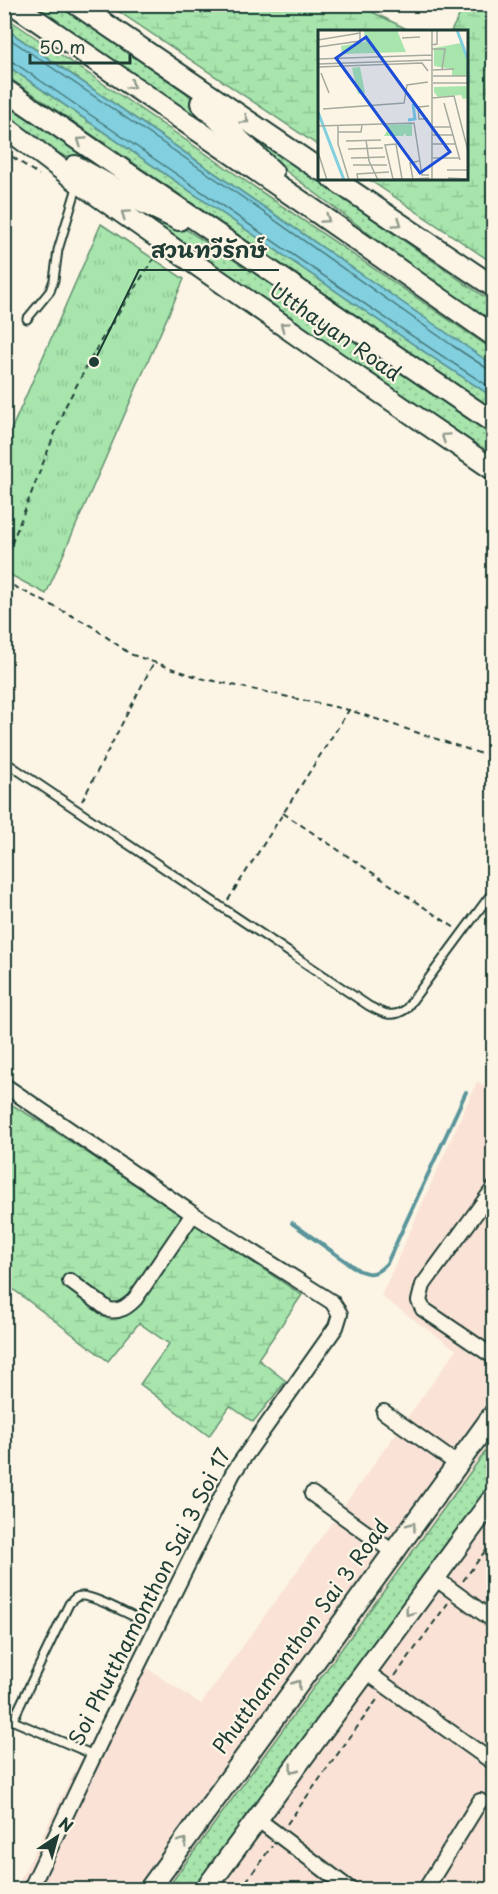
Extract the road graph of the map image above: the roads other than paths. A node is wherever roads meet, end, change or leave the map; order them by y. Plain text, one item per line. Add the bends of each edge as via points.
1 (13, 4) edge
2 (76, 4) edge
3 (153, 58) junction
4 (4, 89) edge
5 (11, 130) edge
6 (318, 169) edge
7 (335, 180) edge
8 (78, 182) junction
9 (305, 204) junction
10 (236, 247) junction
11 (494, 287) edge
12 (27, 319) dead end
13 (494, 336) edge
14 (494, 423) edge
15 (494, 470) edge
16 (4, 761) edge
17 (494, 890) edge
18 (4, 1085) edge
19 (494, 1188) edge
20 (194, 1214) junction
21 (70, 1281) dead end
22 (494, 1358) edge
23 (384, 1412) dead end
24 (494, 1414) edge
25 (457, 1464) junction
26 (312, 1494) dead end
27 (494, 1497) edge
28 (393, 1552) junction
29 (435, 1578) junction
30 (139, 1619) dead end
31 (494, 1621) edge
32 (365, 1671) junction
33 (4, 1716) edge
34 (13, 1720) junction
35 (94, 1755) junction
36 (494, 1763) edge
37 (480, 1801) dead end
38 (256, 1818) junction
39 (30, 1890) edge
40 (149, 1890) edge
41 (205, 1890) edge
42 (351, 1890) edge
43 (425, 1890) edge

1 -> 9 main road
2 - 3 main road
3 -> 6 main road
3 - 9 main road
10 -> 4 main road, Utthayan Road
5 - 8 main road, Utthayan Road
5 - 10 main road via 123,193
7 -> 11 main road
8 - 12 lane via 50,291
15 -> 8 main road, Utthayan Road
9 -> 13 main road
10 - 14 main road, Utthayan Road
16 - 17 lane via 388,1015 406,1009
18 - 20 street, Soi Phutthamonthon Sai 3 Soi 17
19 - 22 street via 423,1285 419,1301 423,1309
20 - 21 street via 135,1299 123,1308 109,1310
20 - 35 street, Soi Phutthamonthon Sai 3 Soi 17 via 332,1302 340,1314 336,1327 233,1473
23 - 25 street
24 - 25 main road, Phutthamonthon Sai 3 Road
28 -> 25 main road, Phutthamonthon Sai 3 Road
26 - 28 street
27 - 29 main road
40 -> 28 main road, Phutthamonthon Sai 3 Road
29 - 31 street
29 -> 32 main road
30 - 34 lane via 90,1598 75,1597
32 - 36 street
32 -> 38 main road
33 - 34 lane
34 - 35 lane
35 - 39 street, Soi Phutthamonthon Sai 3 Soi 17
37 - 43 street
38 - 41 main road
38 - 42 street

